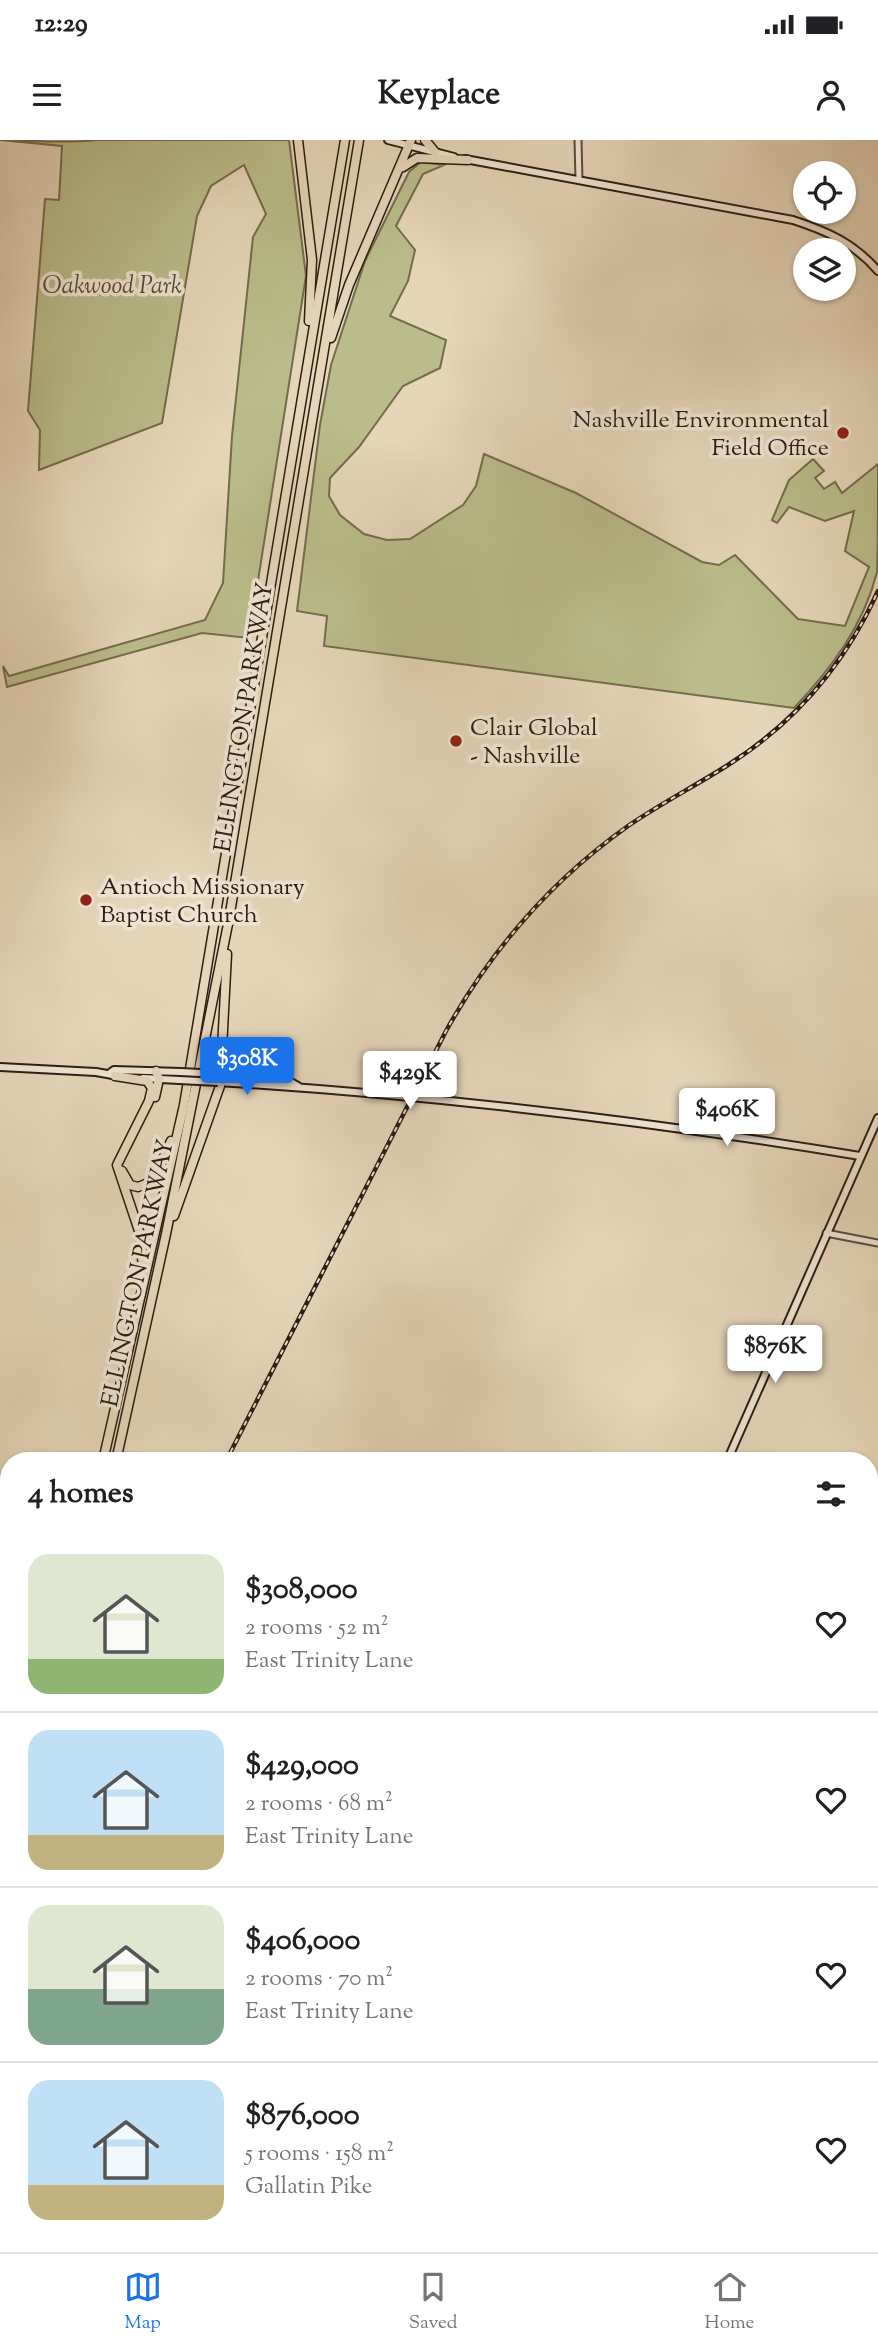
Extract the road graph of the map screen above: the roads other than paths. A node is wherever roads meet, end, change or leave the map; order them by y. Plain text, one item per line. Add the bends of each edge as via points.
1 (298, 140) edge
2 (345, 140) edge
3 (359, 140) edge
4 (388, 140) edge
5 (425, 140) edge
6 (578, 140) edge
7 (410, 143) edge
8 (435, 152) junction
9 (468, 160) junction
10 (401, 169) junction
11 (579, 180) junction
12 (878, 271) edge
13 (320, 376) junction
14 (297, 429) junction
15 (229, 919) junction
16 (0, 1067) edge
17 (113, 1074) junction
18 (220, 1078) junction
19 (155, 1079) junction
20 (184, 1105) junction
21 (878, 1118) edge
22 (860, 1156) junction
23 (826, 1233) junction
24 (166, 1234) junction
25 (878, 1243) edge
26 (144, 1284) junction
27 (105, 1452) edge
28 (118, 1452) edge
29 (731, 1452) edge

1 - 14 highway via 313,289
2 - 14 highway, ELLINGTON PARKWAY
3 - 13 highway, ELLINGTON PARKWAY
4 - 7 main road
5 - 8 highway
6 - 11 street
7 - 8 main road
7 - 10 highway
8 - 9 main road
9 - 10 highway via 417,158
9 - 11 main road
10 - 13 highway via 349,285
11 - 12 main road via 793,219 841,238
13 - 15 highway, ELLINGTON PARKWAY
14 - 20 highway, ELLINGTON PARKWAY
15 - 18 highway
15 - 24 highway, ELLINGTON PARKWAY
16 - 17 main road
17 - 19 highway
17 - 19 main road via 114,1069
18 - 19 main road, bridge
18 - 22 main road via 291,1082 710,1132
18 - 24 highway
19 - 20 highway via 154,1102 121,1165 130,1185 153,1181
19 - 26 highway via 117,1165 141,1237
20 - 26 highway, ELLINGTON PARKWAY
21 - 22 main road
22 - 23 main road
23 - 25 street
23 - 29 main road
24 - 28 highway, ELLINGTON PARKWAY
26 - 27 highway, ELLINGTON PARKWAY

